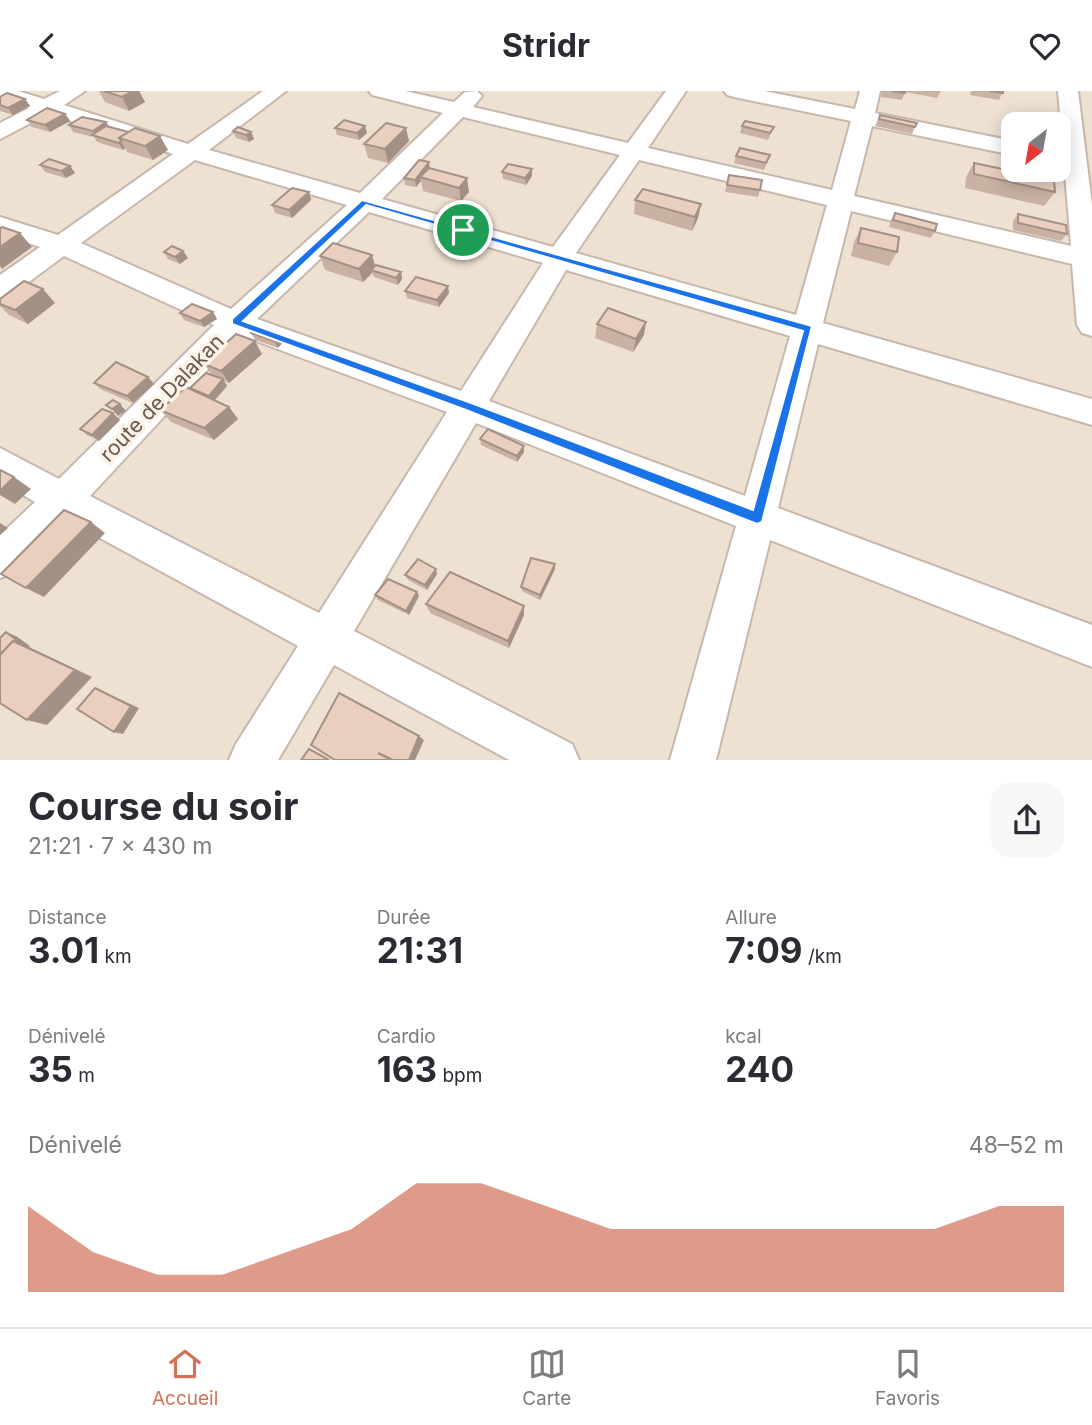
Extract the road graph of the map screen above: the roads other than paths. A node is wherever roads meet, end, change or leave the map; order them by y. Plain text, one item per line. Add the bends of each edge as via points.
1 (75, 91) edge
2 (276, 91) edge
3 (379, 91) edge
4 (676, 91) edge
5 (734, 91) edge
6 (1068, 91) edge
7 (0, 92) edge
8 (468, 100) edge
9 (866, 104) edge
10 (45, 108) junction
11 (0, 132) edge
12 (1001, 144) edge
13 (634, 150) junction
14 (191, 152) junction
15 (1075, 160) edge
16 (841, 199) junction
17 (365, 202) junction
18 (0, 225) edge
19 (62, 245) junction
20 (560, 257) junction
21 (1089, 259) edge
22 (0, 289) edge
23 (235, 322) junction
24 (1092, 324) edge
25 (809, 329) junction
26 (470, 407) junction
27 (1092, 412) edge
28 (0, 463) edge
29 (63, 499) junction
30 (757, 518) junction
31 (0, 560) edge
32 (325, 639) junction
33 (1092, 646) edge
34 (252, 760) edge
35 (556, 760) edge
36 (693, 760) edge

1 - 10 street
2 - 14 street
3 - 8 street
4 - 13 street
5 - 9 street
6 - 15 street
7 - 10 street
8 - 13 street
8 - 17 street, route de Dalakan
9 - 12 street
9 - 16 street
10 - 11 street
10 - 14 street
13 - 16 street
13 - 20 street
14 - 17 street
14 - 19 street
15 - 21 street
16 - 21 street
16 - 25 street
17 - 20 street
17 - 23 street, route de Dalakan
18 - 19 street
19 - 22 street
19 - 23 street
20 - 25 street
20 - 26 street
21 - 24 street
23 - 26 street
23 - 29 street, route de Dalakan
25 - 27 street
25 - 30 street
26 - 30 street
26 - 32 street
28 - 29 street
29 - 31 street, route de Dalakan
29 - 32 street
30 - 33 street
30 - 36 street
32 - 34 street
32 - 35 street

